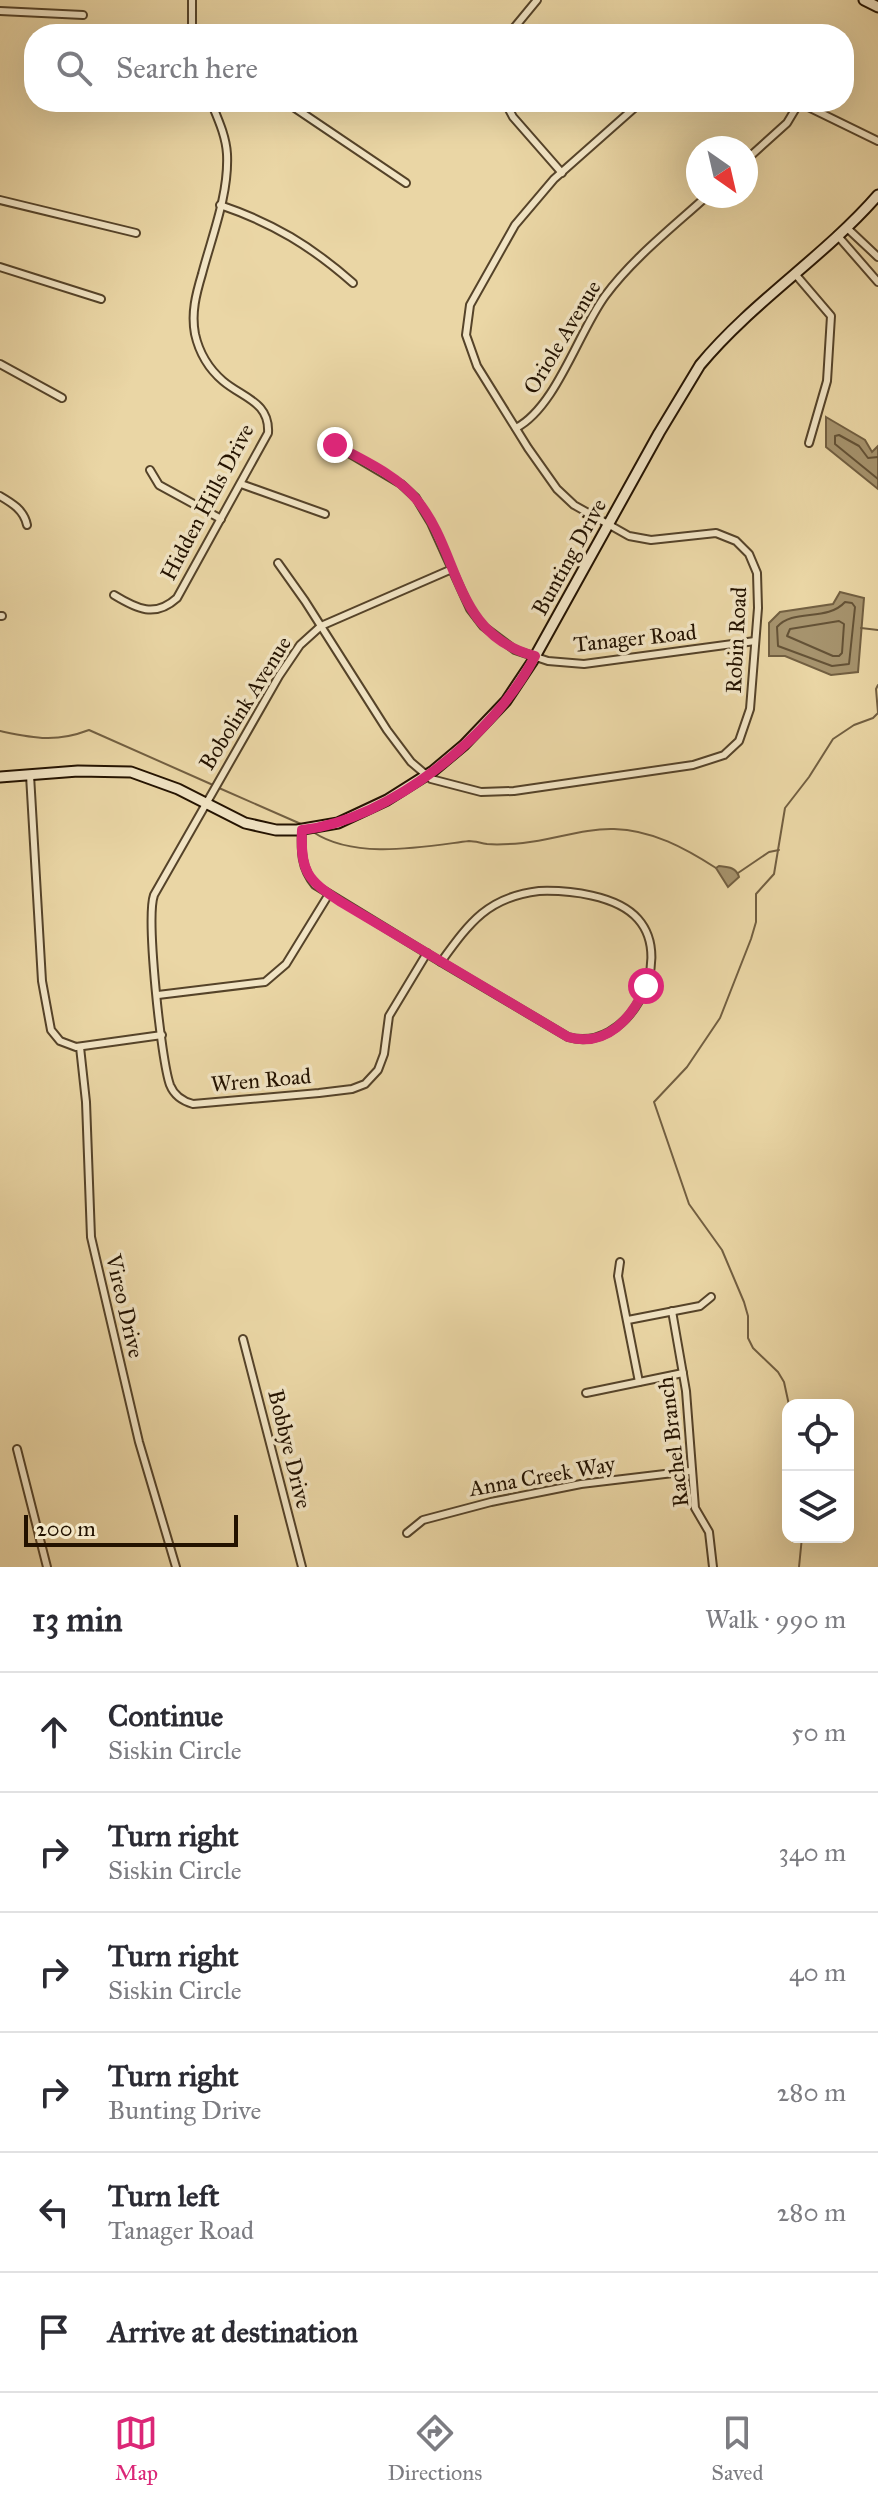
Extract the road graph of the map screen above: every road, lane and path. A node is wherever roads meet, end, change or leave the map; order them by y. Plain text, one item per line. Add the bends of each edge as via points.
1 (192, 0) edge
2 (537, 0) edge
3 (864, 0) edge
4 (878, 7) edge
5 (0, 11) edge
6 (83, 15) dead end
7 (192, 24) edge
8 (517, 24) edge
9 (216, 112) edge
10 (301, 112) edge
11 (510, 112) edge
12 (630, 112) edge
13 (793, 112) edge
14 (819, 112) edge
15 (878, 141) edge
16 (758, 149) edge
17 (562, 173) junction
18 (406, 183) dead end
19 (878, 195) edge
20 (0, 200) edge
21 (220, 205) junction
22 (694, 208) edge
23 (846, 227) junction
24 (136, 233) dead end
25 (837, 235) junction
26 (878, 257) edge
27 (0, 267) edge
28 (796, 275) junction
29 (877, 278) edge
30 (353, 283) dead end
31 (101, 299) dead end
32 (0, 364) edge
33 (62, 398) dead end
34 (516, 428) junction
35 (809, 443) dead end
36 (335, 445) dead end
37 (150, 470) dead end
38 (241, 484) junction
39 (0, 496) edge
40 (325, 514) dead end
41 (221, 519) junction
42 (27, 525) dead end
43 (608, 526) junction
44 (278, 563) dead end
45 (452, 569) junction
46 (114, 595) dead end
47 (321, 626) junction
48 (755, 641) junction
49 (535, 656) junction
50 (30, 775) junction
51 (426, 776) junction
52 (0, 777) edge
53 (206, 803) junction
54 (302, 830) junction
55 (329, 894) junction
56 (427, 953) junction
57 (441, 962) junction
58 (158, 995) junction
59 (162, 1035) junction
60 (80, 1047) junction
61 (620, 1262) dead end
62 (711, 1297) dead end
63 (672, 1311) junction
64 (628, 1320) junction
65 (243, 1339) dead end
66 (683, 1373) junction
67 (639, 1382) junction
68 (586, 1393) dead end
69 (17, 1449) dead end
70 (690, 1471) junction
71 (407, 1533) dead end
72 (47, 1567) edge
73 (176, 1567) edge
74 (302, 1567) edge
75 (713, 1567) edge

1 - 7 street
2 - 8 street
3 - 4 street
5 - 6 street
9 - 21 street, Hidden Hills Drive via 227,155
10 - 18 street
11 - 17 street
12 - 17 street, Robin Road
13 - 16 street
14 - 15 street
17 - 34 street, Robin Road via 515,225 466,320 473,358
19 - 23 street, Bunting Drive
20 - 24 street
21 - 30 street via 277,227
21 - 38 street, Hidden Hills Drive via 193,318 198,344 215,373 266,415 265,440
22 - 34 street, Oriole Avenue via 614,285 538,413
23 - 25 street, Bunting Drive
23 - 26 street
25 - 28 street, Bunting Drive
25 - 29 street
27 - 31 street
28 - 35 street via 831,316 827,381
28 - 43 street, Bunting Drive via 700,365
32 - 33 street
34 - 43 street, Robin Road via 557,489
36 - 45 street, Tanager Road via 416,498
37 - 41 street via 159,485
38 - 40 street
38 - 41 street, Hidden Hills Drive
39 - 42 street via 18,508
41 - 46 street, Hidden Hills Drive via 169,605 144,610
43 - 48 street, Robin Road via 646,540 709,532 739,543 757,573
43 - 49 street, Bunting Drive
44 - 47 street, Robin Road
45 - 47 street, Bobolink Avenue
45 - 49 street, Tanager Road via 483,626 506,644
47 - 51 street, Robin Road via 404,755
47 - 53 street, Bobolink Avenue via 286,665
48 - 49 street, Tanager Road via 584,664
48 - 51 street, Robin Road via 746,726 735,747 718,759 503,793
49 - 51 street, Bunting Drive via 495,714
50 - 52 street, Bunting Drive
50 - 53 street, Bunting Drive via 131,772
50 - 60 street via 45,1010 56,1038
51 - 54 street, Bunting Drive via 360,815
53 - 54 street, Bunting Drive via 255,826
53 - 58 street, Wren Road via 151,902
54 - 55 street via 307,873
55 - 56 street
55 - 58 street via 286,964 265,982
56 - 57 street
56 - 59 street, Wren Road via 389,1016 378,1070 370,1081 352,1089 188,1103 171,1087
57 - 57 street via 563,1035 587,1040 615,1029 633,1012 646,986 651,943 639,920 616,904 539,891 507,897 485,909
58 - 59 street, Wren Road
59 - 60 street
60 - 73 street, Vireo Drive via 90,1231 137,1432
61 - 64 street
62 - 63 street via 700,1306
63 - 64 street
63 - 66 street, Rachel Branch
64 - 67 street
65 - 74 street, Bobbye Drive
66 - 67 street
66 - 70 street, Rachel Branch
67 - 68 street
69 - 72 street
70 - 71 street, Anna Creek Way via 491,1502 423,1520
70 - 75 street, Rachel Branch via 695,1508 709,1532

